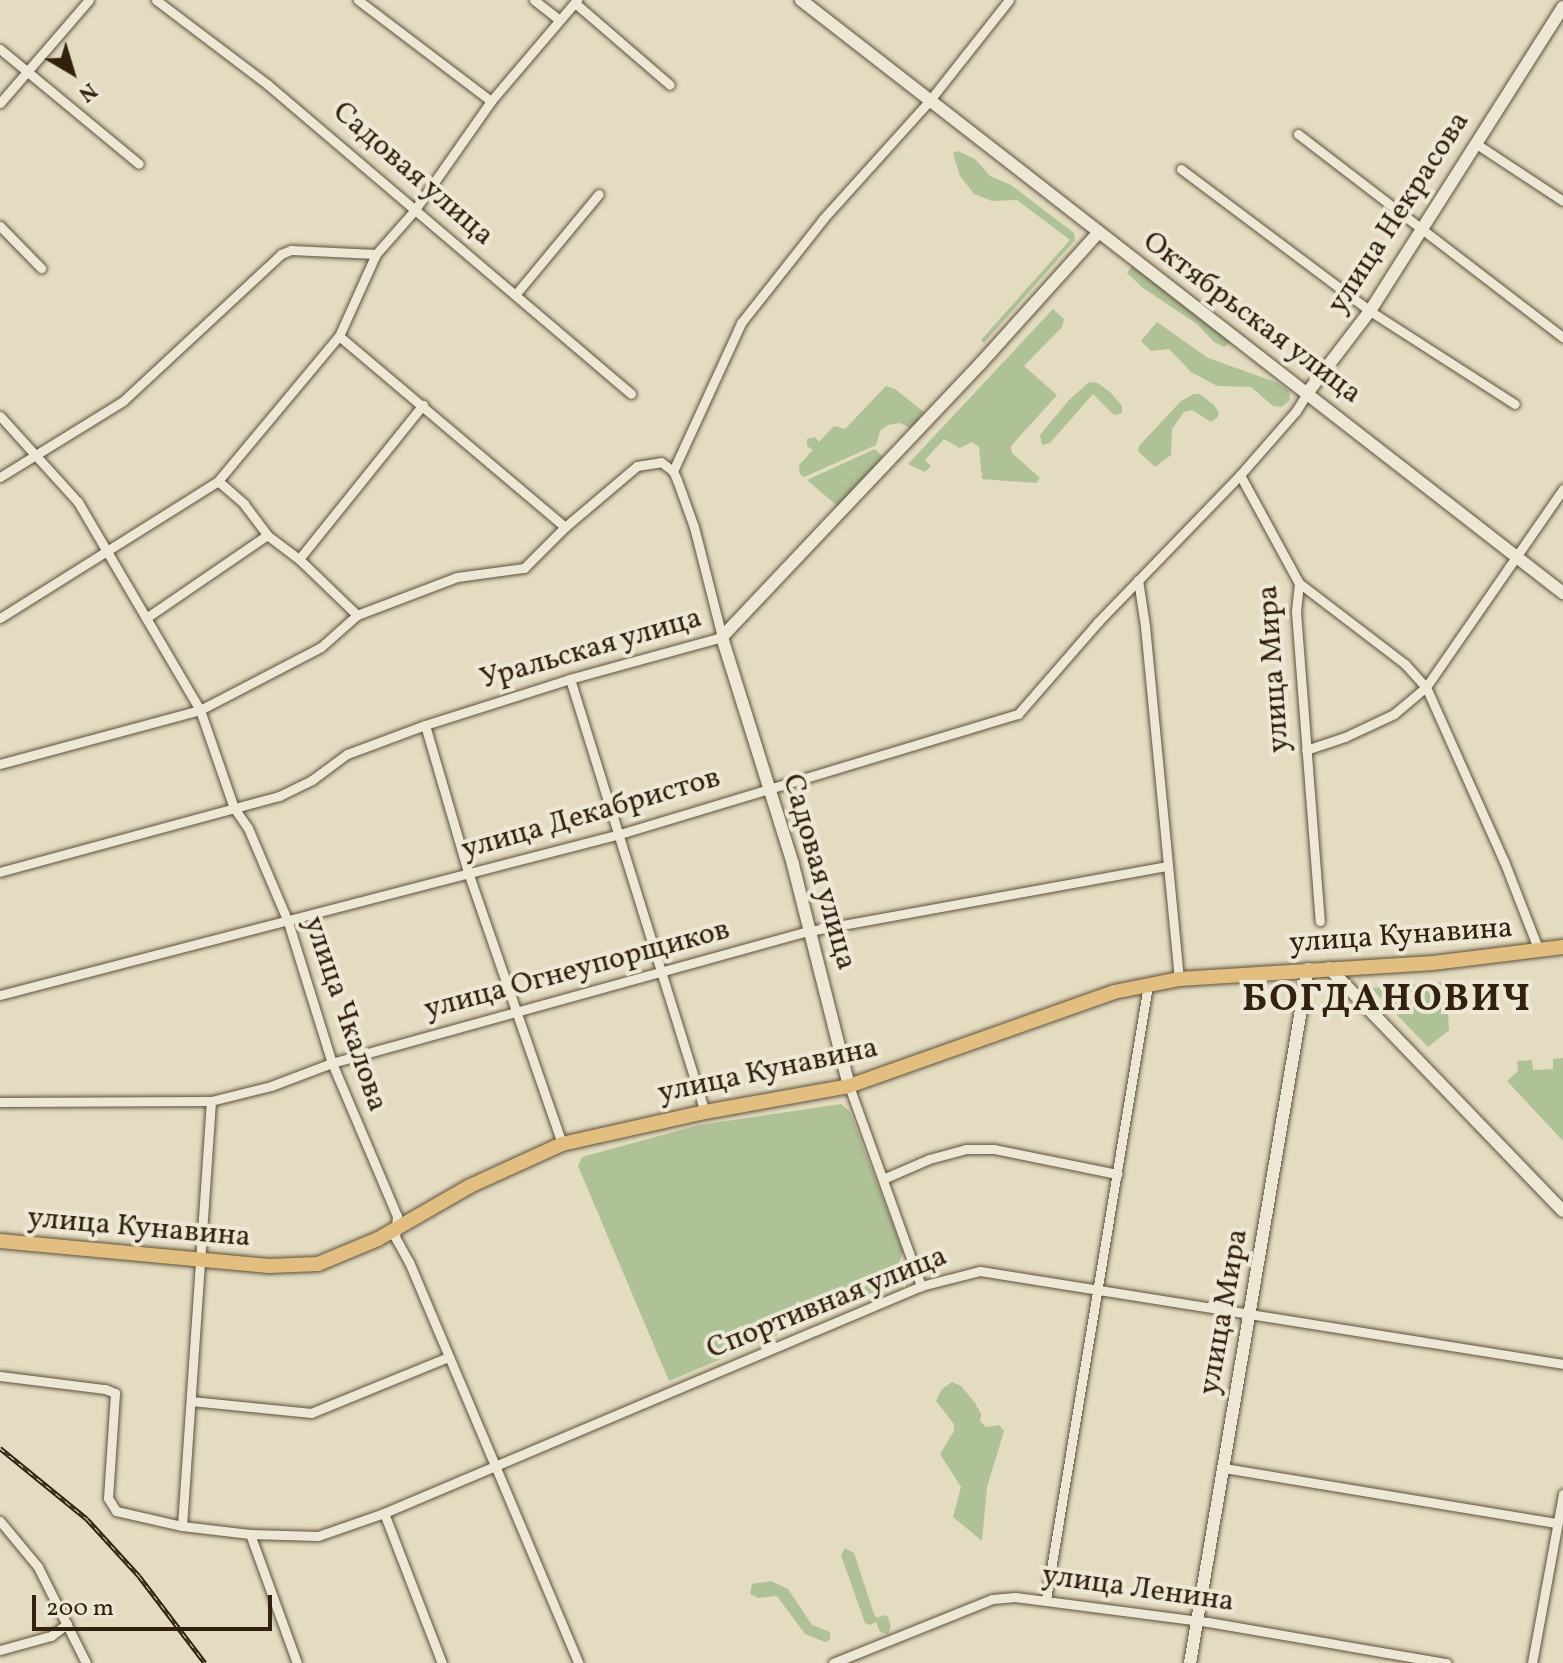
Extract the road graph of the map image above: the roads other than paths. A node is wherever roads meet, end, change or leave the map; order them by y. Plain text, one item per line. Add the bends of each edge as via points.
1 (89, 0) edge
2 (156, 0) edge
3 (358, 0) edge
4 (534, 0) edge
5 (801, 0) edge
6 (1009, 0) edge
7 (576, 2) edge
8 (1563, 7) edge
9 (558, 19) junction
10 (0, 49) edge
11 (29, 74) junction
12 (670, 85) dead end
13 (930, 100) junction
14 (491, 101) junction
15 (0, 103) edge
16 (1298, 134) dead end
17 (1475, 143) junction
18 (139, 164) dead end
19 (1181, 169) dead end
20 (599, 194) dead end
21 (1563, 201) edge
22 (414, 211) junction
23 (0, 226) edge
24 (1421, 230) junction
25 (1098, 233) junction
26 (376, 254) junction
27 (41, 268) dead end
28 (515, 295) junction
29 (1370, 311) junction
30 (339, 336) junction
31 (1563, 337) edge
32 (1308, 392) junction
33 (631, 394) dead end
34 (1515, 404) dead end
35 (423, 405) junction
36 (0, 416) edge
37 (37, 454) junction
38 (673, 471) junction
39 (1240, 475) junction
40 (0, 477) edge
41 (218, 481) junction
42 (1563, 489) edge
43 (565, 527) junction
44 (267, 535) junction
45 (106, 552) junction
46 (1516, 556) junction
47 (299, 559) junction
48 (1138, 580) junction
49 (1299, 583) junction
50 (1563, 593) edge
51 (357, 615) junction
52 (0, 618) edge
53 (146, 618) junction
54 (722, 637) junction
55 (570, 679) junction
56 (1426, 687) junction
57 (200, 710) junction
58 (425, 725) junction
59 (1306, 750) junction
60 (0, 764) edge
61 (768, 788) junction
62 (234, 808) junction
63 (620, 834) junction
64 (1167, 866) junction
65 (0, 872) edge
66 (469, 875) junction
67 (1320, 921) dead end
68 (288, 922) junction
69 (809, 931) junction
70 (1563, 947) edge
71 (1539, 951) junction
72 (1329, 968) junction
73 (1308, 969) junction
74 (662, 972) junction
75 (1179, 979) junction
76 (1148, 985) junction
77 (0, 995) edge
78 (514, 1011) junction
79 (332, 1063) junction
80 (849, 1086) junction
81 (211, 1101) junction
82 (0, 1102) edge
83 (705, 1112) junction
84 (562, 1144) junction
85 (1117, 1174) junction
86 (883, 1179) junction
87 (1563, 1211) edge
88 (395, 1229) junction
89 (0, 1241) edge
90 (202, 1259) junction
91 (921, 1286) junction
92 (1100, 1289) junction
93 (1250, 1316) junction
94 (448, 1357) junction
95 (1563, 1364) edge
96 (0, 1376) edge
97 (191, 1401) junction
98 (494, 1466) junction
99 (1224, 1468) junction
100 (1563, 1494) edge
101 (384, 1513) junction
102 (0, 1521) edge
103 (1558, 1523) junction
104 (182, 1526) junction
105 (250, 1534) junction
106 (1046, 1599) junction
107 (1198, 1621) junction
108 (67, 1624) junction
109 (0, 1650) edge
110 (86, 1663) edge
111 (297, 1663) edge
112 (442, 1663) edge
113 (578, 1663) edge
114 (833, 1663) edge
115 (1190, 1663) edge
116 (1446, 1663) edge
117 (1532, 1663) edge

1 - 11 street
2 - 22 street, Садовая улица via 267,84
3 - 14 street
4 - 9 street
5 - 13 street, Октябрьская улица
6 - 13 street
7 - 9 street
7 - 12 street
8 - 17 street, улица Некрасова
9 - 14 street
10 - 11 street
11 - 15 street
11 - 18 street
13 - 25 street, Октябрьская улица
13 - 38 street via 823,219 741,323
14 - 22 street
16 - 24 street
17 - 21 street
17 - 24 street, улица Некрасова
19 - 29 street
20 - 28 street
22 - 26 street
22 - 28 street, Садовая улица
23 - 27 street
24 - 29 street, улица Некрасова
24 - 31 street
25 - 32 street, Октябрьская улица
25 - 54 street, Уральская улица
26 - 30 street
26 - 37 street via 281,254 123,401
28 - 33 street, Садовая улица
29 - 32 street, улица Некрасова
29 - 34 street
30 - 35 street
30 - 41 street
32 - 39 street, улица Некрасова
32 - 46 street, Октябрьская улица
35 - 43 street
35 - 47 street
36 - 37 street, улица Чкалова
37 - 40 street
37 - 45 street, улица Чкалова via 78,502
38 - 43 street via 661,462 637,466
38 - 54 street, Садовая улица via 694,527
39 - 48 street, улица Некрасова
39 - 49 street, улица Мира
41 - 44 street
41 - 45 street
42 - 46 street
43 - 51 street via 524,568 457,577
44 - 47 street
44 - 53 street
45 - 52 street
45 - 53 street, улица Чкалова
46 - 50 street, Октябрьская улица
46 - 56 street
47 - 51 street
48 - 61 street, улица Декабристов via 1018,714
48 - 64 street
49 - 56 street via 1405,664
49 - 59 street, улица Мира via 1296,612
51 - 57 street via 321,647
53 - 57 street, улица Чкалова
54 - 55 street, Уральская улица
54 - 61 street, Садовая улица
55 - 58 street, Уральская улица
55 - 63 street
56 - 59 street via 1394,714
56 - 71 street
57 - 60 street
57 - 62 street, улица Чкалова
58 - 62 street, Уральская улица via 347,754 279,796
58 - 66 street
59 - 67 street, улица Мира
61 - 63 street, улица Декабристов
61 - 69 street, Садовая улица
62 - 65 street, Уральская улица
62 - 68 street, улица Чкалова via 248,828
63 - 66 street, улица Декабристов
63 - 74 street
64 - 69 street, улица Огнеупорщиков
64 - 75 street
66 - 68 street, улица Декабристов
66 - 78 street
68 - 77 street, улица Декабристов
68 - 79 street, улица Чкалова
69 - 74 street, улица Огнеупорщиков
69 - 80 street, Садовая улица
70 - 71 main road, улица Кунавина
71 - 72 main road, улица Кунавина
72 - 73 main road, улица Кунавина
72 - 87 street
73 - 75 main road, улица Кунавина
73 - 93 street, улица Мира
74 - 78 street, улица Огнеупорщиков
74 - 83 street
75 - 76 main road, улица Кунавина
76 - 80 main road, улица Кунавина
76 - 85 street
78 - 79 street, улица Огнеупорщиков
78 - 84 street
79 - 81 street, улица Огнеупорщиков
79 - 88 street, улица Чкалова via 397,1216
80 - 83 main road, улица Кунавина
80 - 86 street, Садовая улица
81 - 82 street, улица Огнеупорщиков
81 - 90 street
83 - 84 main road, улица Кунавина
84 - 88 main road, улица Кунавина via 484,1178
85 - 86 street via 994,1149 966,1149
85 - 92 street
86 - 91 street, Садовая улица
88 - 90 main road, улица Кунавина via 318,1264 269,1266
88 - 94 street, улица Чкалова
89 - 90 main road, улица Кунавина
90 - 97 street
91 - 92 street, Спортивная улица via 980,1271
91 - 98 street, Спортивная улица
92 - 93 street, Спортивная улица
92 - 106 street
93 - 95 street, Спортивная улица
93 - 99 street, улица Мира
94 - 97 street via 311,1413
94 - 98 street, улица Чкалова
96 - 104 street, Спортивная улица via 115,1393 110,1507
97 - 104 street
98 - 101 street, Спортивная улица
98 - 113 street, улица Чкалова
99 - 103 street
99 - 107 street, улица Мира
100 - 103 street
101 - 105 street, Спортивная улица via 318,1536
101 - 112 street
102 - 108 street via 38,1567
103 - 117 street
104 - 105 street, Спортивная улица
105 - 111 street
106 - 107 street, улица Ленина
106 - 114 street, улица Ленина via 992,1599
107 - 115 street, улица Мира
107 - 116 street, улица Ленина
108 - 109 street via 51,1636
108 - 110 street

